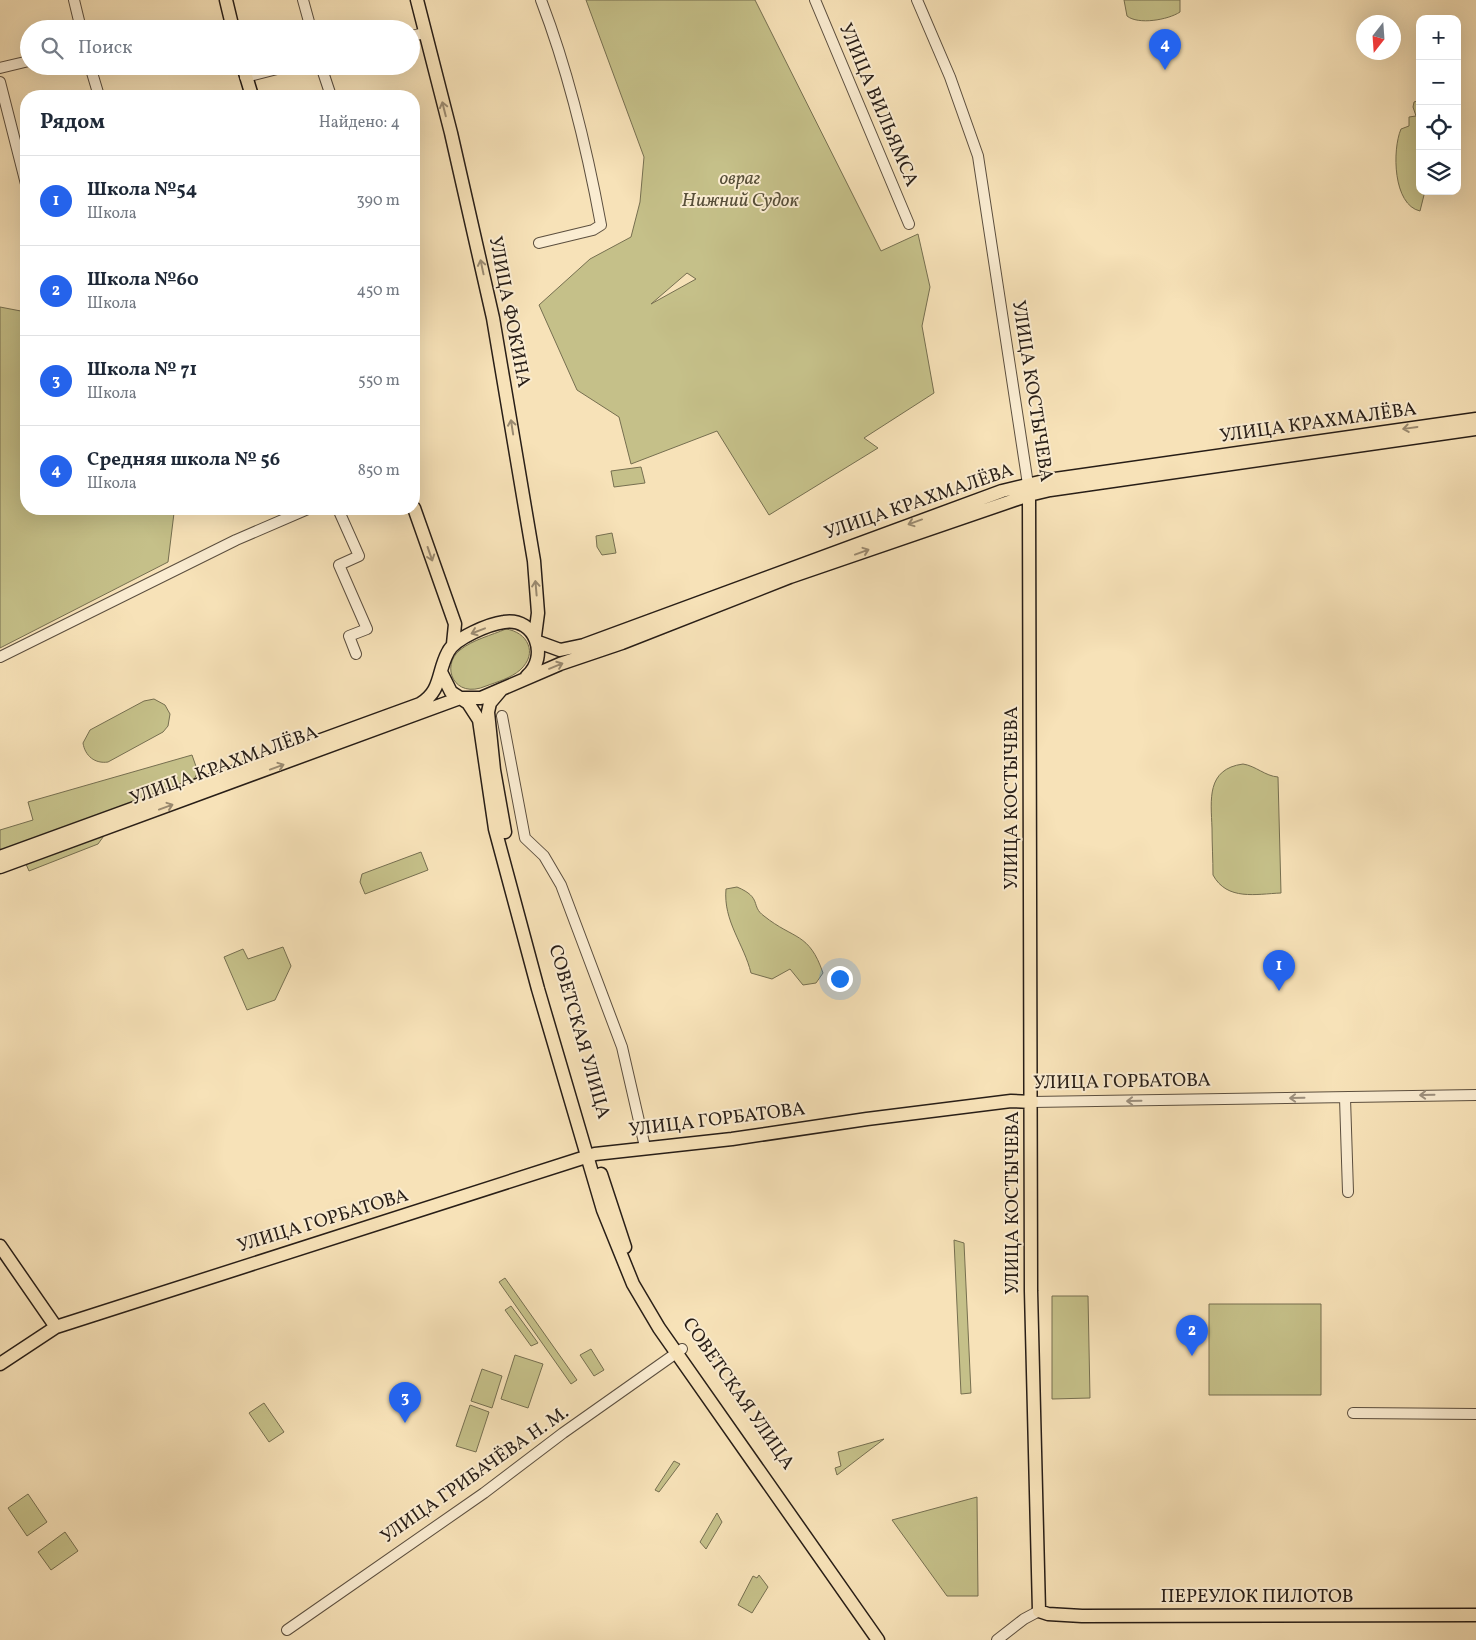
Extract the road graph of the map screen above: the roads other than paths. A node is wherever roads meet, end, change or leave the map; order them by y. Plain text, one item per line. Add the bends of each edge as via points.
1 (74, 0) edge
2 (226, 0) edge
3 (303, 0) edge
4 (417, 0) edge
5 (541, 0) edge
6 (815, 0) edge
7 (917, 0) edge
8 (78, 20) edge
9 (231, 20) edge
10 (309, 20) edge
11 (425, 33) junction
12 (420, 34) edge
13 (20, 63) edge
14 (0, 68) edge
15 (93, 75) edge
16 (245, 75) edge
17 (324, 75) edge
18 (0, 82) edge
19 (97, 90) edge
20 (250, 90) edge
21 (329, 90) edge
22 (20, 160) edge
23 (909, 224) dead end
24 (539, 243) dead end
25 (1476, 419) edge
26 (1476, 429) edge
27 (1028, 490) junction
28 (294, 515) edge
29 (341, 515) edge
30 (416, 515) edge
31 (536, 639) junction
32 (453, 644) junction
33 (356, 654) dead end
34 (0, 657) edge
35 (441, 672) junction
36 (525, 678) junction
37 (503, 688) junction
38 (460, 698) junction
39 (502, 716) dead end
40 (3, 864) edge
41 (1476, 1094) edge
42 (1346, 1098) junction
43 (1032, 1102) junction
44 (645, 1147) junction
45 (591, 1155) junction
46 (1348, 1192) dead end
47 (0, 1246) edge
48 (56, 1327) junction
49 (679, 1351) junction
50 (0, 1364) edge
51 (1353, 1414) dead end
52 (1476, 1414) edge
53 (1039, 1611) junction
54 (1476, 1615) edge
55 (287, 1630) dead end
56 (878, 1640) edge
57 (888, 1640) edge
58 (997, 1640) edge

1 - 8 street
2 - 9 main road
3 - 10 street
4 - 11 main road, УЛИЦА ФОКИНА
5 - 24 street via 562,56 602,225
6 - 23 street, УЛИЦА ВИЛЬЯМСА
7 - 27 street, УЛИЦА КОСТЫЧЕВА via 959,99 978,156
11 - 12 street
31 -> 11 main road, УЛИЦА ФОКИНА via 538,613 534,561 493,318
13 - 14 street
15 - 19 street
16 - 20 main road
17 - 21 street
18 - 22 street
25 -> 27 main road, УЛИЦА КРАХМАЛЁВА via 1048,480
26 - 27 main road, УЛИЦА КРАХМАЛЁВА via 1050,490
27 -> 31 main road, УЛИЦА КРАХМАЛЁВА via 1002,491 584,645 560,650
36 -> 27 main road, УЛИЦА КРАХМАЛЁВА
27 - 43 main road, УЛИЦА КОСТЫЧЕВА
28 - 34 street via 236,540
29 - 33 street via 358,556 339,564 367,629 349,636
30 -> 32 main road via 455,624
31 -> 32 main road via 523,626 508,622
31 - 36 main road via 540,651 538,661
32 - 35 main road
35 - 38 main road via 451,692
35 - 40 main road via 431,697 420,704
36 - 37 main road
37 - 38 main road via 481,698
37 - 45 main road, СОВЕТСКАЯ УЛИЦА via 490,703 488,712 499,805
40 -> 38 main road, УЛИЦА КРАХМАЛЁВА
38 - 45 main road, СОВЕТСКАЯ УЛИЦА via 474,709 479,720 497,838 533,970
39 - 44 street via 525,838 544,856 561,885 622,1047
41 -> 42 street, УЛИЦА ГОРБАТОВА
42 -> 43 street, УЛИЦА ГОРБАТОВА
42 - 46 street
43 - 44 main road, УЛИЦА ГОРБАТОВА via 1011,1101
43 - 53 main road, УЛИЦА КОСТЫЧЕВА via 1031,1339
44 - 45 main road, УЛИЦА ГОРБАТОВА
45 - 48 main road, УЛИЦА ГОРБАТОВА
45 - 49 main road, СОВЕТСКАЯ УЛИЦА via 630,1259
47 - 48 main road
48 - 50 main road, УЛИЦА ГОРБАТОВА
49 - 55 street, УЛИЦА ГРИБАЧЁВА Н. М. via 477,1498
49 - 56 main road, СОВЕТСКАЯ УЛИЦА
49 - 57 main road, СОВЕТСКАЯ УЛИЦА
51 - 52 street
53 - 54 main road, ПЕРЕУЛОК ПИЛОТОВ via 1082,1616
53 - 58 street

